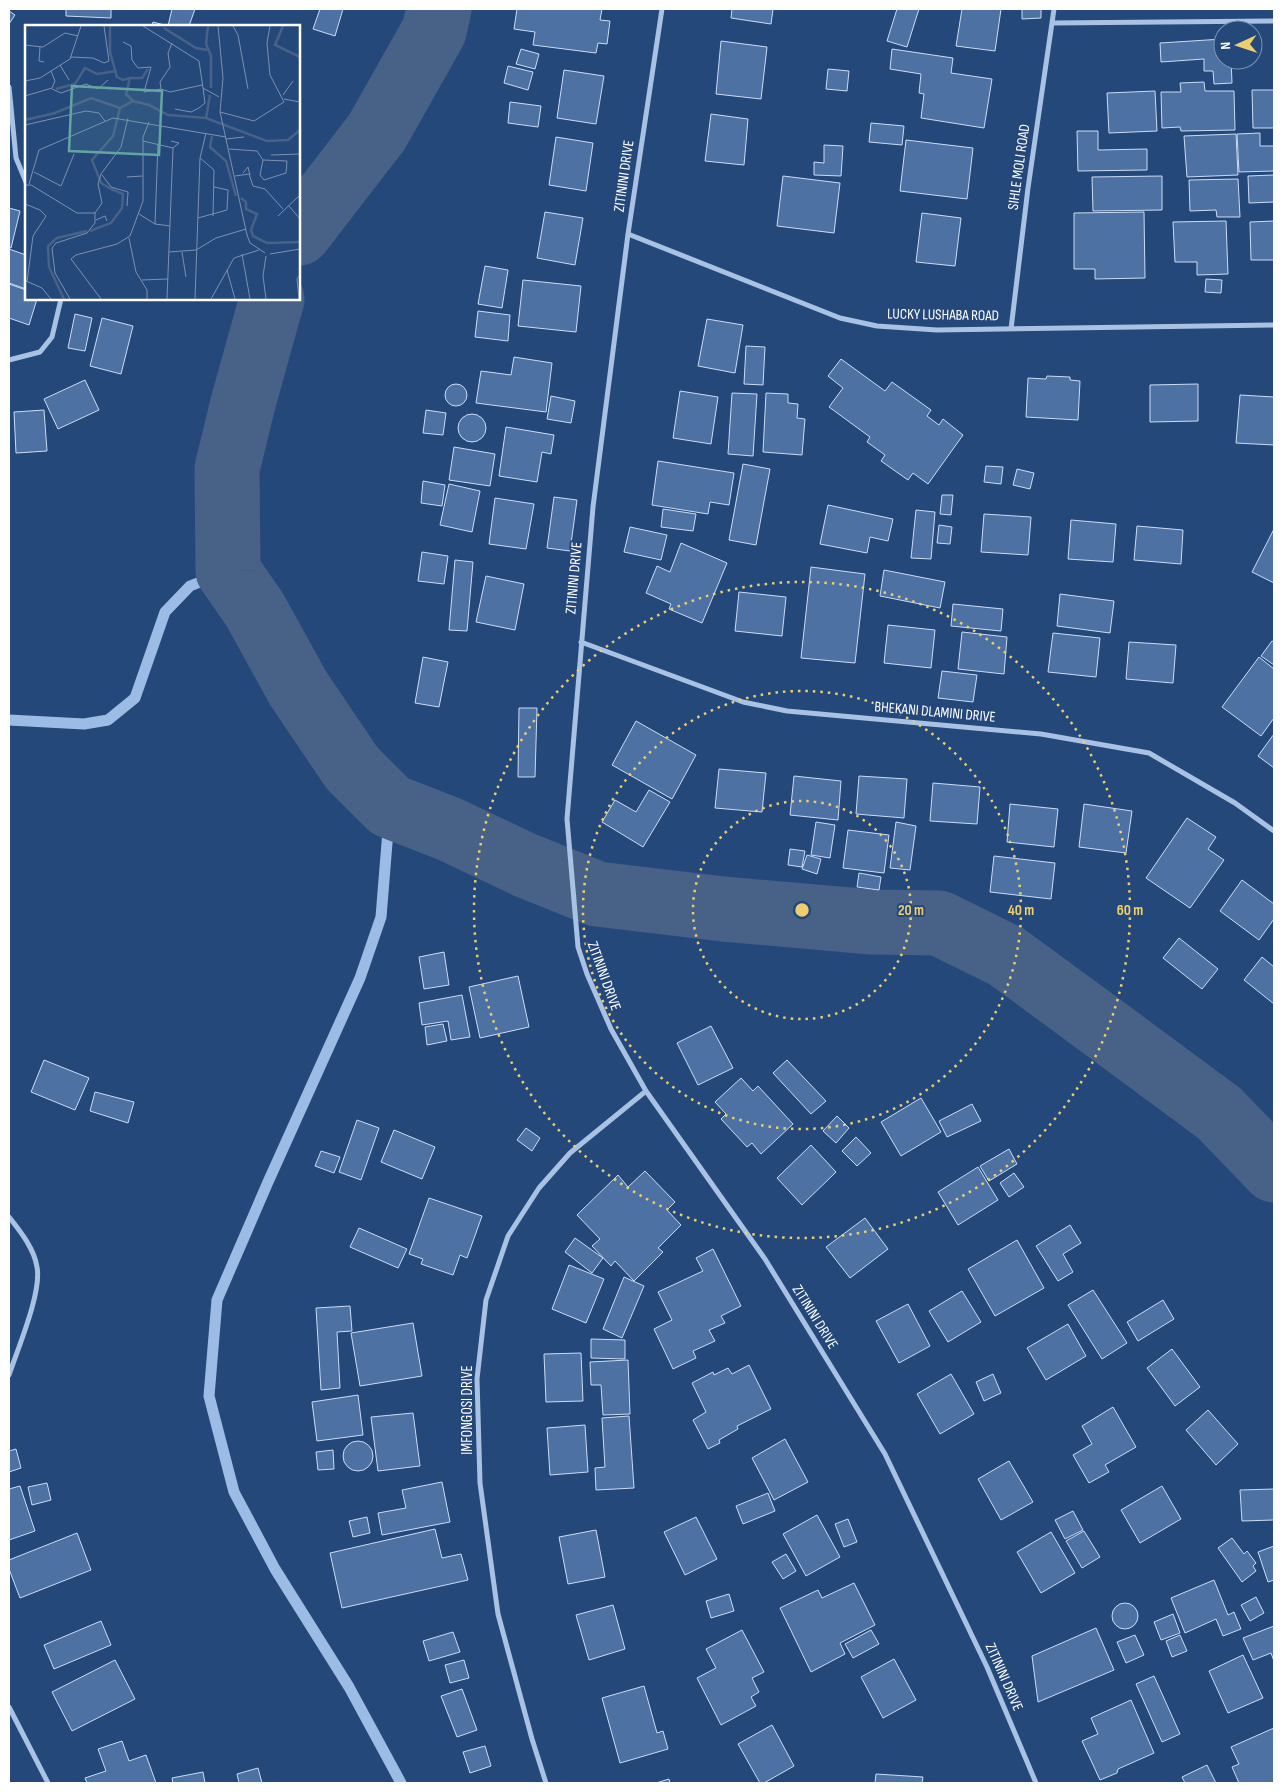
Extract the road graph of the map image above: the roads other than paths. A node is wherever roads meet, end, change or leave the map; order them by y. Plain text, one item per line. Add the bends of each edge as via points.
1 (662, 9) edge
2 (1054, 9) edge
3 (1274, 21) edge
4 (1052, 23) junction
5 (9, 87) edge
6 (25, 180) edge
7 (628, 234) junction
8 (61, 300) edge
9 (1274, 325) edge
10 (1011, 329) junction
11 (9, 360) edge
12 (581, 642) junction
13 (1274, 831) edge
14 (646, 1091) junction
15 (9, 1217) edge
16 (9, 1374) edge
17 (9, 1707) edge
18 (48, 1783) edge
19 (546, 1783) edge
20 (1036, 1783) edge

1 - 7 street, ZITININI DRIVE
2 - 4 street, SIHLE MOLI ROAD
3 - 4 street
4 - 10 street, SIHLE MOLI ROAD
5 - 6 street via 16,158
7 - 10 street, LUCKY LUSHABA ROAD via 840,318 877,326 937,330
7 - 12 street, ZITININI DRIVE via 593,507
8 - 11 street via 52,336 40,352
9 - 10 street, LUCKY LUSHABA ROAD
12 - 13 street, BHEKANI DLAMINI DRIVE via 743,702 787,711 1041,734 1150,753 1235,803
12 - 14 street, ZITININI DRIVE via 567,819 578,947 611,1029
14 - 19 street, IMFONGOSI DRIVE via 570,1153 539,1188 508,1236 486,1300 477,1379 480,1483 498,1614
14 - 20 street, ZITININI DRIVE via 765,1259 885,1454 987,1667
15 - 16 street via 30,1247 37,1267 37,1289
17 - 18 street

